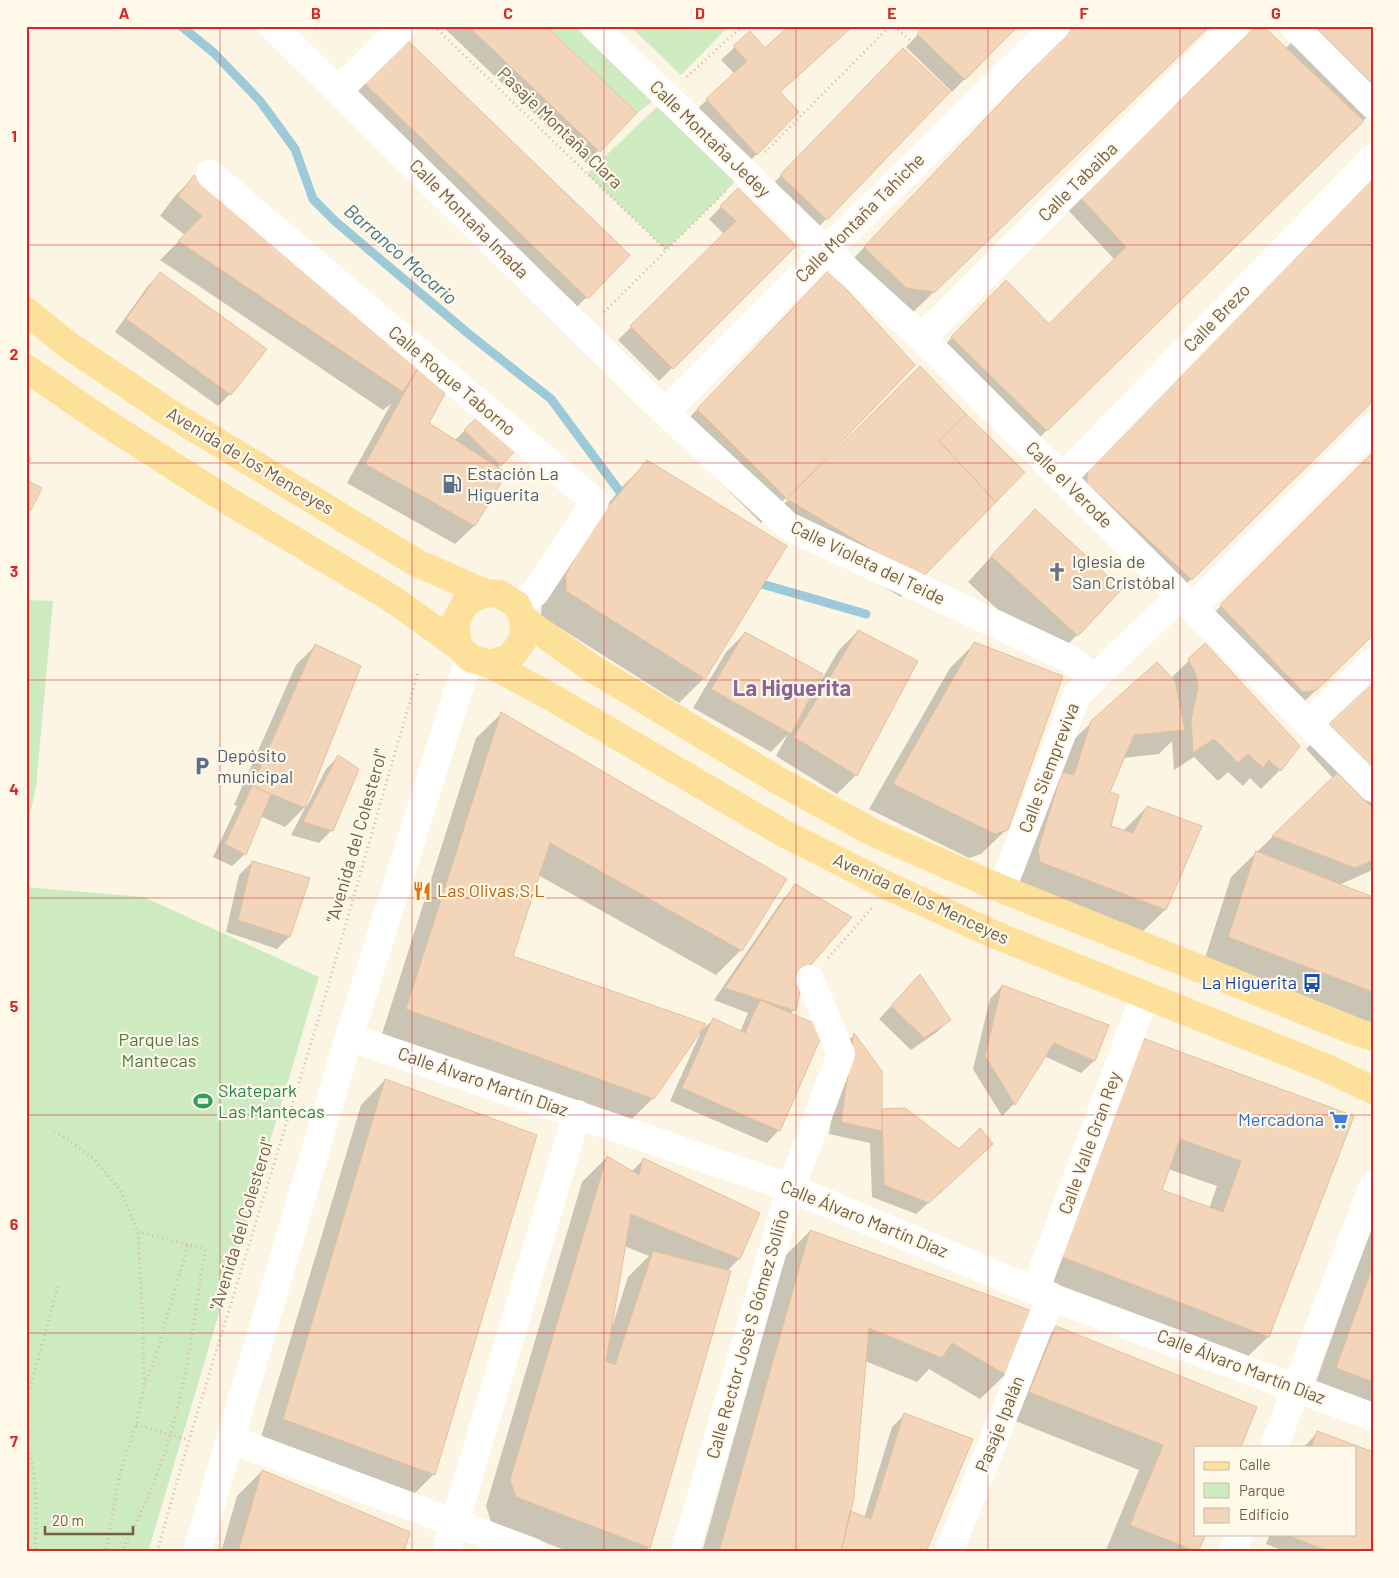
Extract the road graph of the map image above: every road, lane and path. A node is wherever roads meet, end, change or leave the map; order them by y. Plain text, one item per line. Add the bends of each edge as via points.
1 (272, 26) edge
2 (404, 26) edge
3 (434, 26) edge
4 (594, 26) edge
5 (742, 26) edge
6 (890, 26) edge
7 (894, 26) edge
8 (1056, 26) edge
9 (1234, 26) edge
10 (1294, 26) edge
11 (339, 90) junction
12 (667, 97) junction
13 (978, 102) junction
14 (1373, 105) edge
15 (1373, 158) edge
16 (744, 173) junction
17 (210, 174) dead end
18 (666, 250) junction
19 (826, 251) junction
20 (26, 311) edge
21 (584, 332) junction
22 (922, 338) junction
23 (26, 368) edge
24 (666, 412) junction
25 (1373, 427) edge
26 (1062, 478) junction
27 (485, 593) junction
28 (1186, 602) junction
29 (520, 612) junction
30 (473, 656) junction
31 (1373, 662) edge
32 (418, 673) dead end
33 (1094, 679) junction
34 (1309, 723) junction
35 (1373, 788) edge
36 (890, 887) junction
37 (1002, 890) junction
38 (810, 979) joint
39 (1145, 994) junction
40 (349, 1037) junction
41 (1373, 1037) edge
42 (1373, 1090) edge
43 (577, 1114) junction
44 (54, 1132) dead end
45 (1373, 1186) edge
46 (791, 1188) junction
47 (138, 1232) junction
48 (188, 1245) junction
49 (58, 1286) dead end
50 (1043, 1293) junction
51 (144, 1387) junction
52 (1296, 1388) junction
53 (26, 1404) edge
54 (1373, 1417) edge
55 (136, 1425) junction
56 (171, 1435) junction
57 (230, 1439) junction
58 (189, 1440) junction
59 (26, 1444) edge
60 (1274, 1446) edge
61 (455, 1521) junction
62 (1239, 1536) edge
63 (35, 1552) edge
64 (106, 1552) edge
65 (121, 1552) edge
66 (157, 1552) edge
67 (197, 1552) edge
68 (446, 1552) edge
69 (533, 1552) edge
70 (685, 1552) edge
71 (949, 1552) edge
72 (1233, 1552) edge

1 - 11 street, Calle Montaña Imada
2 - 11 street
3 - 18 path, Pasaje Montaña Clara
4 - 12 street, Calle Montaña Jedey
5 - 12 path
6 - 16 path
7 - 13 path
8 - 13 street, Calle Montaña Tahiche
9 - 22 street, Calle Tabaiba
10 - 14 street
11 - 21 street, Calle Montaña Imada
12 - 16 street, Calle Montaña Jedey
13 - 19 street, Calle Montaña Tahiche
15 - 26 street, Calle Brezo
16 - 18 path
16 - 19 street, Calle Montaña Jedey
17 - 29 street, Calle Roque Taborno via 595,502
18 - 21 path
19 - 22 street, Calle el Verode
19 - 24 street, Calle Montaña Tahiche
20 - 27 main road, Avenida de los Menceyes via 68,345 168,412 417,563
21 - 24 street, Calle Montaña Imada
22 - 26 street, Calle el Verode
23 - 30 main road, Avenida de los Menceyes via 217,494 394,600
24 - 33 street, Calle Violeta del Teide via 788,526 1070,659
25 - 28 street, Calle Siempreviva
26 - 28 street, Calle el Verode
27 - 29 main road via 499,594
27 - 30 main road via 466,602 455,622
28 - 33 street, Calle Siempreviva
28 - 34 street, Calle el Verode
29 - 30 main road via 523,640 510,658
29 - 37 main road via 590,667 779,781 874,833
30 - 36 main road, Avenida de los Menceyes via 553,698 785,834
30 - 40 street via 460,685
31 - 34 street
32 - 58 path, "Avenida del Colesterol" via 320,1014
33 - 37 street, Calle Siempreviva via 1077,695
34 - 35 street, Calle el Verode
36 - 38 path
36 - 39 main road, Avenida de los Menceyes via 993,934
37 - 41 main road
38 - 46 street, Calle Rector José S Gómez Soliño via 841,1054
39 - 42 main road, Avenida de los Menceyes
39 - 50 street, Calle Valle Gran Rey
40 - 43 street, Calle Álvaro Martín Díaz
40 - 57 street
43 - 46 street, Calle Álvaro Martín Díaz
43 - 61 street
44 - 47 path via 93,1158 120,1190
45 - 52 street
46 - 50 street, Calle Álvaro Martín Díaz
46 - 70 street, Calle Rector José S Gómez Soliño
47 - 48 path
47 - 51 path
48 - 51 path
48 - 56 path via 205,1250
49 - 53 path
50 - 52 street, Calle Álvaro Martín Díaz
50 - 71 street, Pasaje Ipalán
51 - 55 path
52 - 54 street, Calle Álvaro Martín Díaz
52 - 60 street
55 - 56 path
55 - 64 path via 119,1477
56 - 58 path
56 - 65 path via 164,1458
57 - 61 street
57 - 67 street
58 - 66 path, "Avenida del Colesterol"
59 - 63 path via 36,1506
61 - 68 street
61 - 69 street
62 - 72 street

